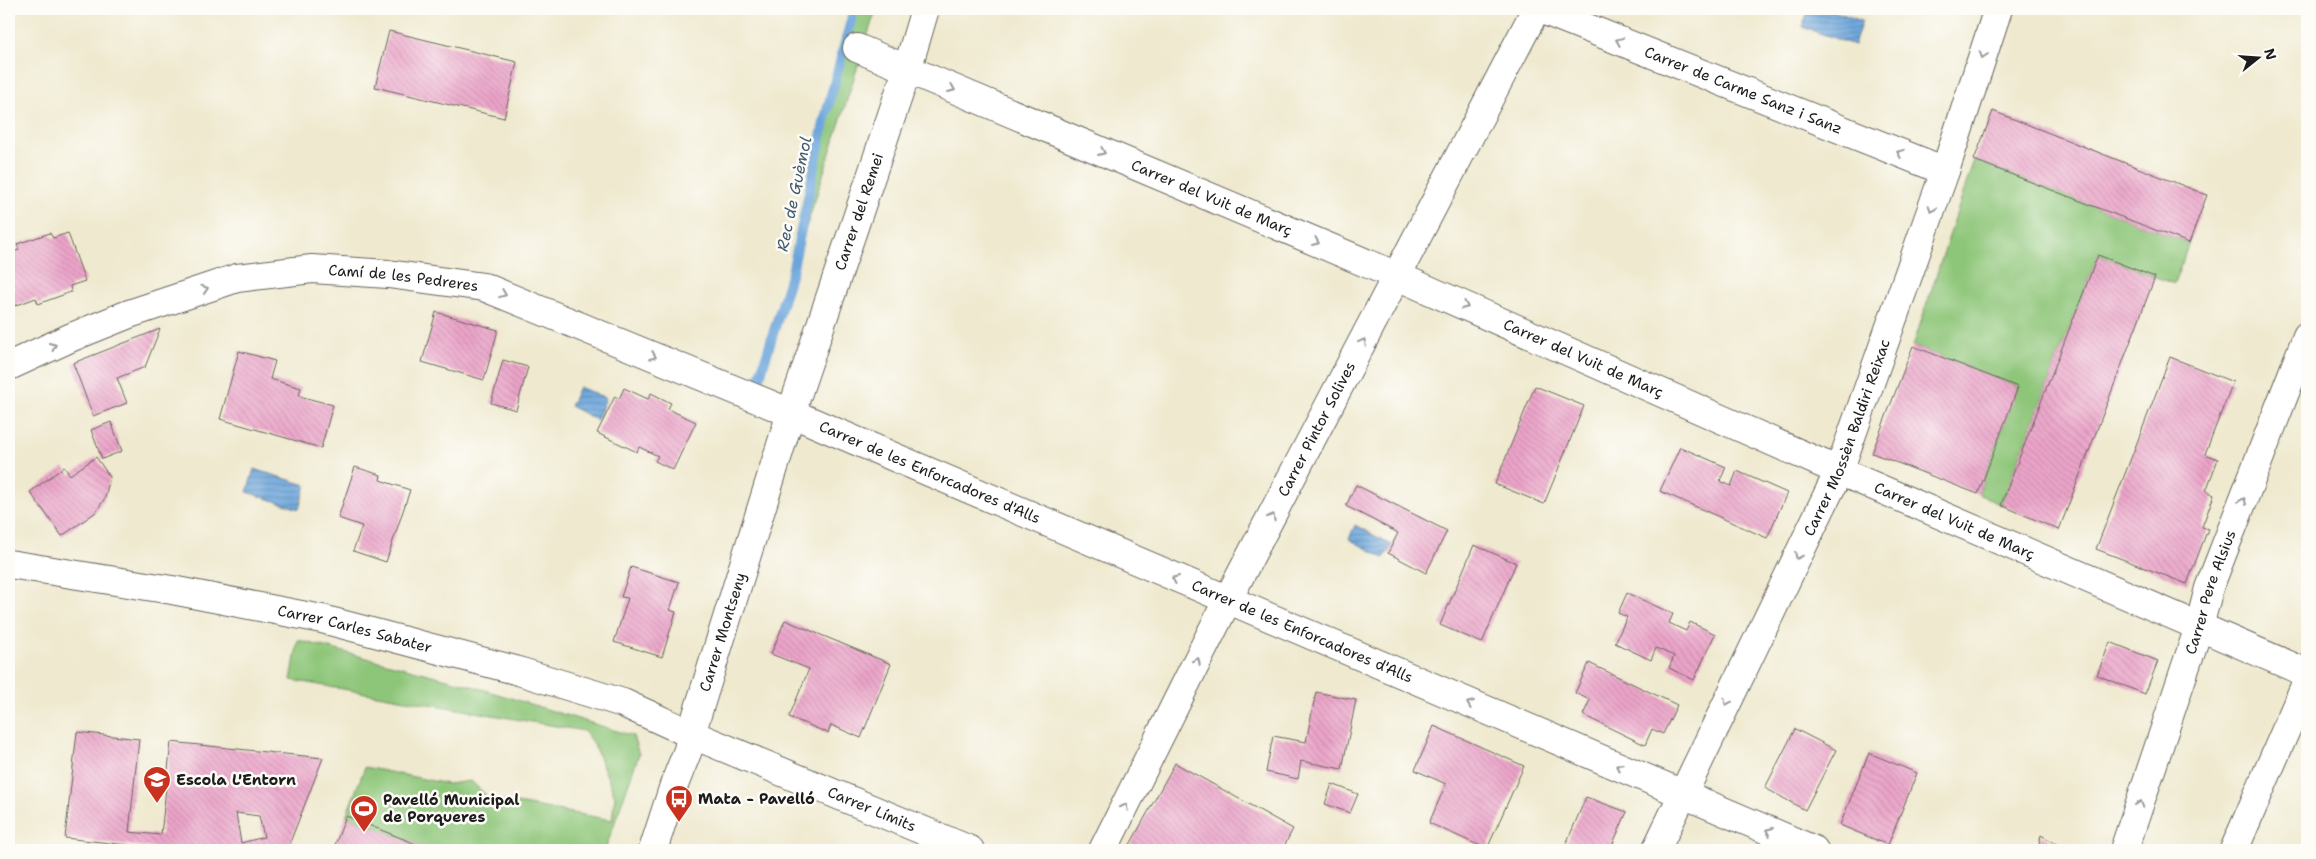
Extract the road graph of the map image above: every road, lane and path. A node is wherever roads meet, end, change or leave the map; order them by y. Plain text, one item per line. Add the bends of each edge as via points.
1 (925, 9) edge
2 (1536, 9) edge
3 (1540, 9) edge
4 (1998, 9) edge
5 (857, 48) dead end
6 (907, 70) junction
7 (1945, 171) junction
8 (1398, 276) junction
9 (2307, 336) edge
10 (9, 366) edge
11 (791, 413) junction
12 (1839, 471) junction
13 (9, 564) edge
14 (1227, 601) junction
15 (2199, 627) junction
16 (2307, 673) edge
17 (2307, 681) edge
18 (691, 734) junction
19 (1682, 794) junction
20 (653, 850) edge
21 (970, 850) edge
22 (1103, 850) edge
23 (1656, 850) edge
24 (1814, 850) edge
25 (2124, 850) edge
26 (2234, 850) edge

1 - 6 street, Carrer del Remei
2 - 8 street, Carrer Pintor Solives
7 -> 3 street, Carrer de Carme Sanz i Sanz
4 -> 7 street, Carrer Mossèn Baldiri Reixac
5 - 6 street, Carrer del Vuit de Març
6 -> 8 street, Carrer del Vuit de Març
6 - 11 street, Carrer del Remei
7 -> 12 street, Carrer Mossèn Baldiri Reixac
8 -> 12 street, Carrer del Vuit de Març
14 -> 8 street, Carrer Pintor Solives
15 -> 9 street, Carrer Pere Alsius via 2209,588
10 -> 11 street, Camí de les Pedreres via 129,314 237,278 312,269 388,274 484,287
14 -> 11 street, Carrer de les Enforcadores d'Alls
11 - 18 street, Carrer Montseny
12 - 15 street, Carrer del Vuit de Març
12 -> 19 street, Carrer Mossèn Baldiri Reixac
13 - 18 street, Carrer Carles Sabater via 172,590 322,619 515,670 623,703
19 -> 14 street, Carrer de les Enforcadores d'Alls
22 -> 14 street, Carrer Pintor Solives
15 - 16 street, Carrer del Vuit de Març
25 -> 15 street, Carrer Pere Alsius
17 - 26 street
18 - 20 street, Carrer Montseny
18 - 21 street, Carrer Límits
19 - 23 street, Carrer Mossèn Baldiri Reixac
24 -> 19 street, Carrer de les Enforcadores d'Alls

